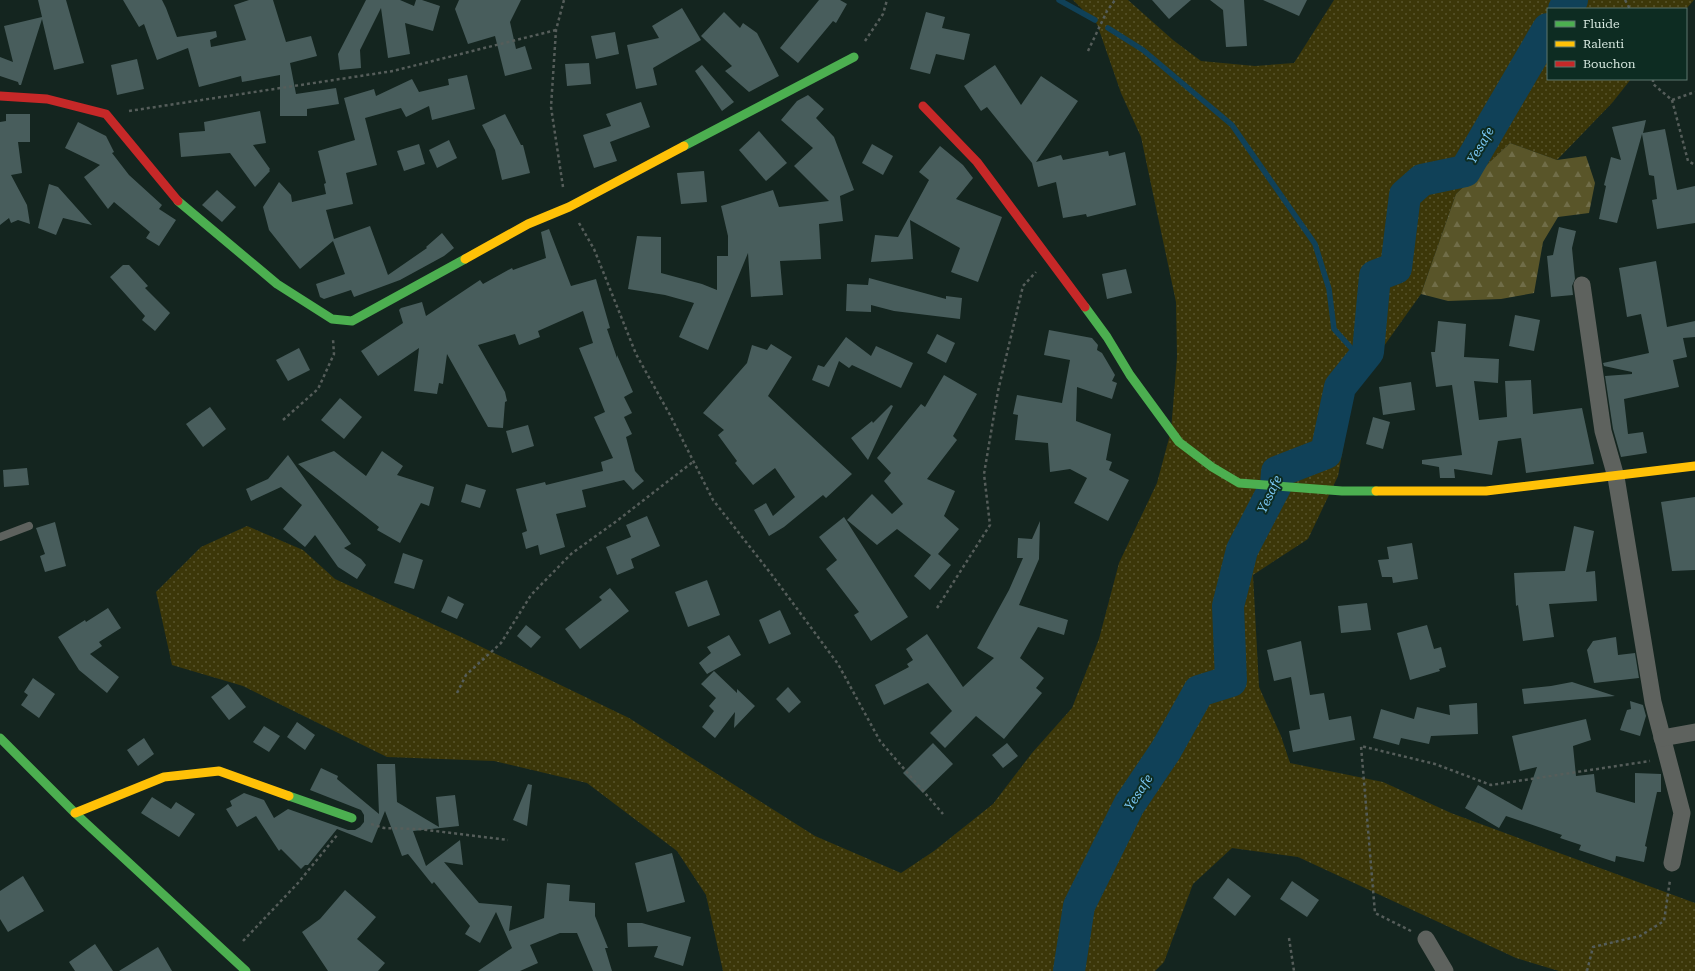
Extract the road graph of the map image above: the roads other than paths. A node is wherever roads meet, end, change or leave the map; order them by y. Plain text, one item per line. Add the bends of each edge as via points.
1 (854, 58) road end
2 (0, 96) edge
3 (923, 106) dead end
4 (1582, 285) dead end
5 (1695, 466) edge
6 (1616, 477) junction
7 (29, 526) dead end
8 (0, 537) edge
9 (1695, 732) edge
10 (0, 738) edge
11 (1662, 738) junction
12 (75, 813) junction
13 (352, 818) road end
14 (1672, 863) road end
15 (1426, 939) road end
16 (246, 971) edge
17 (1445, 971) edge

1 - 2 street via 569,207 528,224 352,321 332,319 277,284 177,202 106,114 47,99
3 - 6 street via 977,162 1107,337 1130,375 1179,442 1212,467 1239,483 1342,491 1486,491
4 - 6 street via 1603,431
5 - 6 street
6 - 11 street
7 - 8 lane
9 - 11 street
10 - 12 street
11 - 14 street via 1682,813
12 - 13 street via 164,777 219,771
12 - 16 street
15 - 17 street

